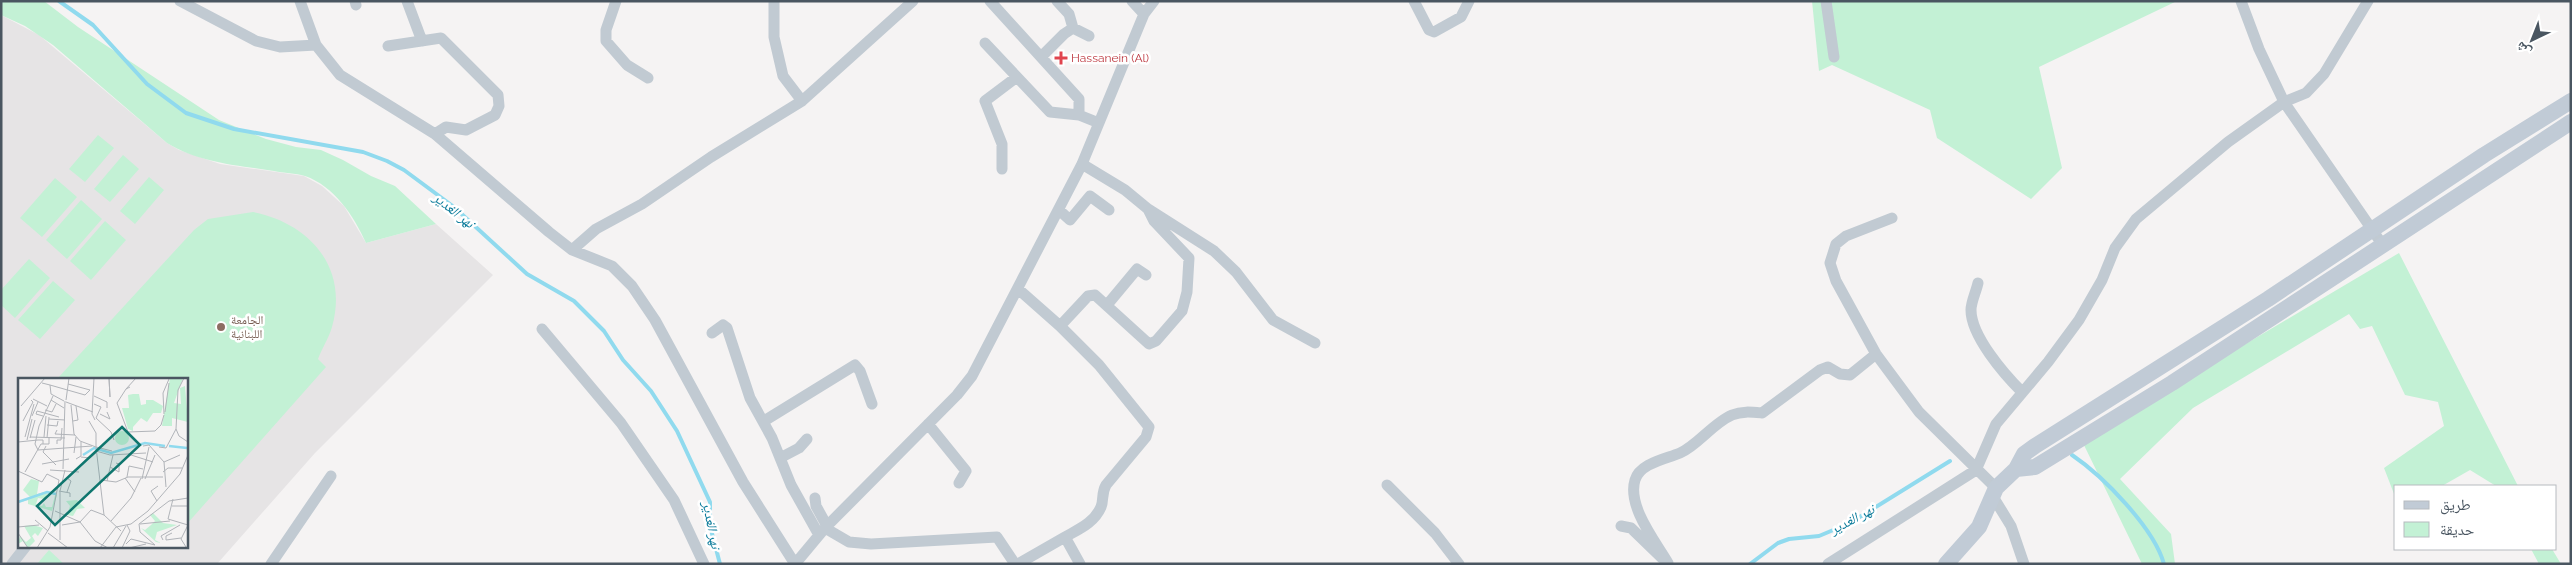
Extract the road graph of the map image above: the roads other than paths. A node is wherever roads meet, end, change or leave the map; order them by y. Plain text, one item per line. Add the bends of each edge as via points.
1 (180, 1) edge
2 (300, 1) edge
3 (407, 1) edge
4 (616, 1) edge
5 (774, 1) edge
6 (914, 1) edge
7 (990, 1) edge
8 (1057, 1) edge
9 (1132, 1) edge
10 (1154, 1) edge
11 (1414, 1) edge
12 (1469, 1) edge
13 (1826, 1) edge
14 (2241, 1) edge
15 (2368, 1) edge
16 (1144, 14) junction
17 (1073, 28) junction
18 (1089, 36) dead end
19 (422, 41) junction
20 (985, 43) dead end
21 (316, 45) junction
22 (388, 46) dead end
23 (1041, 57) junction
24 (1834, 57) dead end
25 (1017, 77) junction
26 (648, 78) dead end
27 (802, 101) junction
28 (2571, 101) edge
29 (2284, 102) junction
30 (1079, 115) junction
31 (2571, 122) edge
32 (1099, 123) junction
33 (435, 134) junction
34 (1082, 164) junction
35 (1002, 169) dead end
36 (1148, 209) junction
37 (1059, 210) junction
38 (1109, 210) dead end
39 (1892, 218) dead end
40 (2374, 228) junction
41 (2382, 244) junction
42 (572, 250) junction
43 (1146, 275) dead end
44 (1978, 283) dead end
45 (1018, 289) junction
46 (1107, 305) junction
47 (1060, 326) junction
48 (542, 329) dead end
49 (712, 333) dead end
50 (1315, 342) dead end
51 (1876, 354) junction
52 (2022, 392) junction
53 (872, 404) dead end
54 (764, 421) junction
55 (928, 424) junction
56 (807, 439) dead end
57 (780, 458) junction
58 (2016, 469) junction
59 (1976, 470) junction
60 (331, 476) dead end
61 (960, 482) dead end
62 (1387, 486) dead end
63 (1994, 491) junction
64 (815, 498) dead end
65 (1621, 526) dead end
66 (823, 530) junction
67 (1065, 537) junction
68 (24, 548) edge
69 (1669, 563) edge
70 (12, 564) edge
71 (271, 564) edge
72 (704, 564) edge
73 (795, 564) edge
74 (1016, 564) edge
75 (1080, 564) edge
76 (1459, 564) edge
77 (1828, 564) edge
78 (1946, 564) edge
79 (2024, 564) edge

1 - 21 street via 256,41 280,47
2 - 21 street
3 - 19 street
4 - 26 street via 610,12 606,41 627,65
5 - 27 street via 774,37 784,76
6 - 27 street
7 - 23 street
8 - 17 street via 1069,14
9 - 16 street
10 - 16 street
11 - 12 street via 1429,30 1434,32 1461,17
13 - 24 street
14 - 29 street
15 - 29 street via 2324,74 2306,94
16 - 32 street
17 - 18 street
17 - 23 street
19 - 22 street
19 - 33 street via 441,38 498,95 499,106 495,114 466,130 446,127
20 - 25 street
21 - 33 street via 340,75
23 - 30 street via 1079,99
25 - 30 street via 1050,112
25 - 35 street via 985,101 1002,144
27 - 42 street via 711,156 642,204 584,237
28 - 40 street
29 - 40 street
29 - 52 street via 2228,142 2136,219 2115,248 2102,280 2079,320
30 - 32 street
31 - 41 street
32 - 34 street
33 - 42 street
34 - 36 street via 1125,190
34 - 37 street
36 - 46 street via 1154,221 1190,258 1185,304 1179,316 1156,341 1149,344
36 - 50 street via 1214,251 1236,272 1274,320
37 - 38 street via 1070,220 1090,196
37 - 45 street
39 - 51 street via 1846,236 1836,244 1830,263 1836,281
40 - 41 street
40 - 58 street via 2035,446 2024,454
41 - 58 street via 2203,363 2064,450 2036,467
42 - 73 street via 612,266 632,286 655,320 733,465
43 - 46 street via 1137,269
44 - 52 street via 1971,307 1972,320 1996,365
45 - 47 street
45 - 55 street via 972,376
46 - 47 street via 1095,295 1088,296
47 - 67 street via 1099,365 1149,427 1146,437 1106,485 1101,494 1102,505 1092,521
48 - 72 street via 621,423 674,500
49 - 54 street via 723,325 727,328 750,398
51 - 59 street via 1919,412
51 - 69 street via 1850,375 1828,367 1820,370 1762,412 1744,411 1730,415 1682,452 1645,468 1635,478 1636,508
52 - 59 street via 1996,424
53 - 54 street via 855,365
54 - 57 street
55 - 61 street via 966,471
55 - 66 street
56 - 57 street via 799,448
57 - 66 street via 791,485
58 - 63 street
59 - 63 street
59 - 77 street
60 - 71 street
62 - 76 street via 1435,533
63 - 78 street via 1979,527
63 - 79 street
64 - 66 street
65 - 69 street via 1631,528
66 - 73 street
66 - 74 street via 849,542 871,544 997,538
67 - 74 street
67 - 75 street
68 - 70 street

